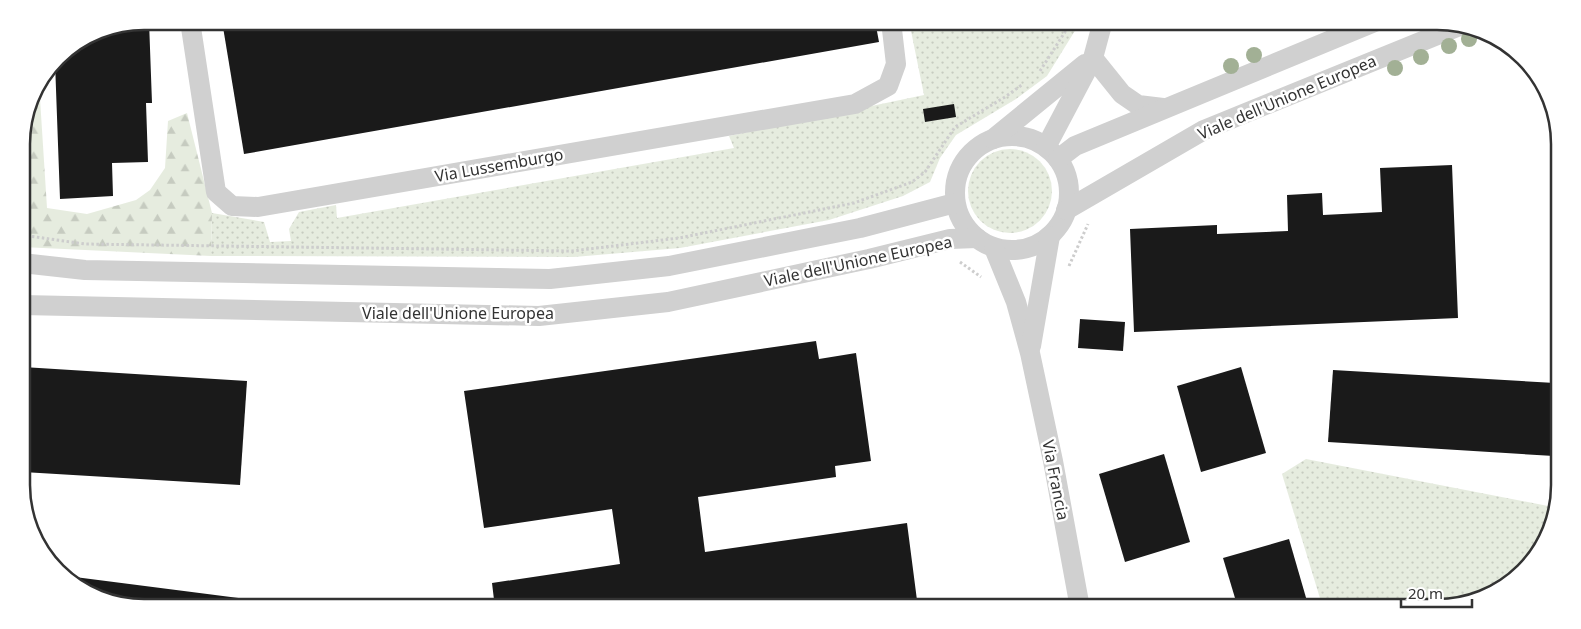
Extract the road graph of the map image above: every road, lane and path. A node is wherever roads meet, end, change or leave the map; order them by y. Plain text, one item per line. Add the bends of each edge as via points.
1 (191, 30) edge
2 (892, 30) edge
3 (1066, 30) edge
4 (1101, 30) edge
5 (1355, 30) edge
6 (1448, 31) edge
7 (1093, 58) junction
8 (1033, 76) dead end
9 (1026, 82) dead end
10 (1163, 108) junction
11 (993, 139) junction
12 (1052, 153) junction
13 (955, 203) junction
14 (1066, 210) junction
15 (1090, 222) dead end
16 (30, 236) edge
17 (1050, 236) junction
18 (985, 243) junction
19 (954, 261) dead end
20 (30, 264) edge
21 (1067, 274) dead end
22 (985, 283) dead end
23 (30, 305) edge
24 (1030, 353) junction
25 (1078, 599) edge

1 - 2 street, Via Lussemburgo via 216,192 232,206 258,207 855,104 888,86 896,64
3 - 8 path via 1040,71
4 - 7 street
5 - 10 street
6 - 14 street, Viale dell'Unione Europea via 1204,130
7 - 10 street via 1122,94 1138,105
7 - 11 street
7 - 12 street
9 - 16 path via 955,126 925,172 912,182 854,203 679,238 572,251 85,244
10 - 12 street
11 - 12 street via 1011,136 1030,139
11 - 13 street via 975,149 962,164 956,183
12 - 14 street, Viale dell'Unione Europea via 1066,175 1069,193
13 - 18 street, Viale dell'Unione Europea via 963,223
13 - 20 street, Viale dell'Unione Europea via 860,228 669,266 550,279 85,270
14 - 17 street, Viale dell'Unione Europea
15 - 21 path via 1072,256
17 - 18 street, Viale dell'Unione Europea via 1033,246 1014,250
17 - 24 street, Via Francia
18 - 23 street, Viale dell'Unione Europea via 950,239 668,302 539,316
18 - 24 street, Via Francia via 1016,302
19 - 22 path via 962,262
24 - 25 street, Via Francia

